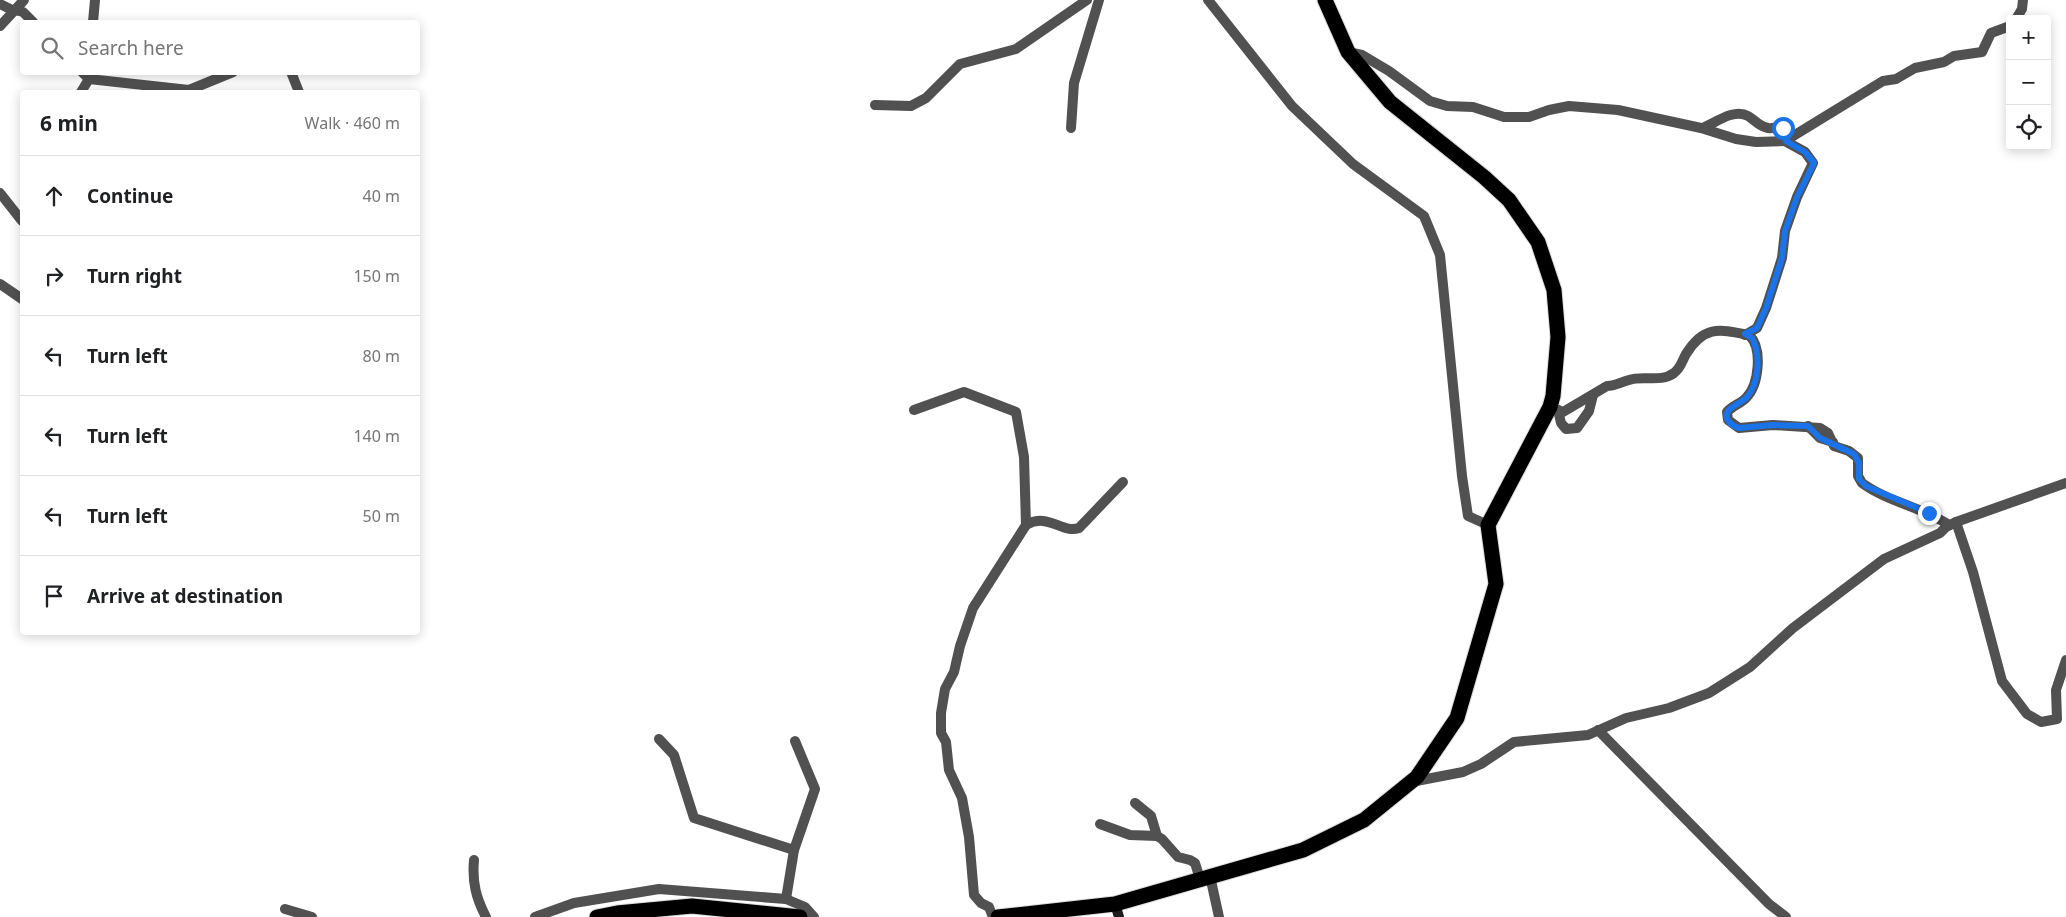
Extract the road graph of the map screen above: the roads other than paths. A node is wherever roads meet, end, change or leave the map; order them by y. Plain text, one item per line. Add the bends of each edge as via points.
1 (24, 0) edge
2 (95, 0) edge
3 (1087, 0) edge
4 (1099, 0) edge
5 (1208, 0) edge
6 (1326, 0) edge
7 (2024, 0) edge
8 (0, 4) edge
9 (14, 10) junction
10 (2018, 15) edge
11 (31, 20) edge
12 (93, 20) edge
13 (0, 26) edge
14 (2006, 27) edge
15 (1348, 52) junction
16 (226, 75) edge
17 (292, 75) edge
18 (85, 76) edge
19 (82, 90) edge
20 (189, 90) edge
21 (189, 90) edge
22 (298, 90) edge
23 (875, 105) dead end
24 (1071, 128) dead end
25 (1703, 128) junction
26 (1786, 141) junction
27 (0, 193) edge
28 (20, 218) edge
29 (0, 284) edge
30 (20, 298) edge
31 (1745, 334) junction
32 (1593, 395) junction
33 (1554, 409) junction
34 (914, 410) dead end
35 (1123, 482) dead end
36 (2066, 483) edge
37 (1952, 524) junction
38 (1026, 525) junction
39 (1488, 526) junction
40 (2066, 660) edge
41 (1598, 730) junction
42 (659, 739) dead end
43 (795, 741) dead end
44 (1410, 783) junction
45 (1135, 803) dead end
46 (1100, 824) dead end
47 (1157, 836) junction
48 (794, 850) junction
49 (474, 860) dead end
50 (1205, 878) junction
51 (786, 899) junction
52 (285, 909) dead end
53 (1117, 910) edge
54 (312, 917) edge
55 (486, 917) edge
56 (535, 917) edge
57 (597, 917) edge
58 (800, 917) edge
59 (814, 917) edge
60 (993, 917) edge
61 (998, 917) edge
62 (1219, 917) edge
63 (1786, 917) edge

1 - 9 street
2 - 12 street
3 - 23 street via 1016,49 960,64 926,98 911,106
4 - 24 street via 1074,83
5 - 39 street via 1292,106 1353,164 1424,216 1440,254 1468,516
6 - 15 highway
7 - 10 street
8 - 9 street
9 - 11 street via 23,12
9 - 13 street
14 - 26 street via 1991,33 1982,52 1954,56 1884,81
15 - 25 street via 1362,55 1430,101 1447,106 1473,107 1504,117 1529,117 1569,106 1618,110
15 - 33 highway via 1390,102 1509,200 1538,242 1554,290 1558,337
16 - 21 street
17 - 22 street
18 - 19 street
18 - 20 street
25 - 26 street via 1736,140
25 - 26 street via 1729,116 1743,114 1768,128 1777,126 1787,130
26 - 31 street via 1805,152 1814,163 1785,231 1782,258 1766,308 1757,328
27 - 28 street
29 - 30 street
31 - 32 street via 1710,330 1671,375 1629,380 1603,388
31 - 37 street via 1754,342 1759,360 1751,392 1729,409 1728,420 1739,428 1773,425 1824,430 1836,447 1858,458 1858,476 1866,486
32 - 33 street via 1563,412
32 - 33 street via 1589,411 1577,428 1566,429
33 - 39 highway
34 - 38 street via 964,392 1016,412 1024,457
35 - 38 street via 1079,528 1044,520
36 - 37 street
37 - 40 street via 1973,572 2002,680 2027,714 2040,722 2057,718 2056,690
37 - 41 street via 1940,533 1884,559 1832,597 1750,667 1719,688
38 - 60 street via 973,608 954,672 945,689 941,712 941,732 947,748 949,770 962,798 974,895 989,907
39 - 44 highway via 1496,584 1457,718
41 - 44 street via 1588,735 1514,742 1481,764 1462,772
41 - 63 street via 1769,904
42 - 48 street via 674,755 694,818
43 - 48 street via 815,788
44 - 50 highway via 1364,820 1303,850
45 - 47 street via 1151,816
46 - 47 street via 1130,835
47 - 50 street via 1178,857 1195,863
48 - 51 street
49 - 55 street via 472,877 477,902
50 - 53 highway
50 - 62 street
51 - 56 street via 658,889 574,903
51 - 59 street via 805,907
52 - 54 street
53 - 61 highway
57 - 58 highway via 692,906

